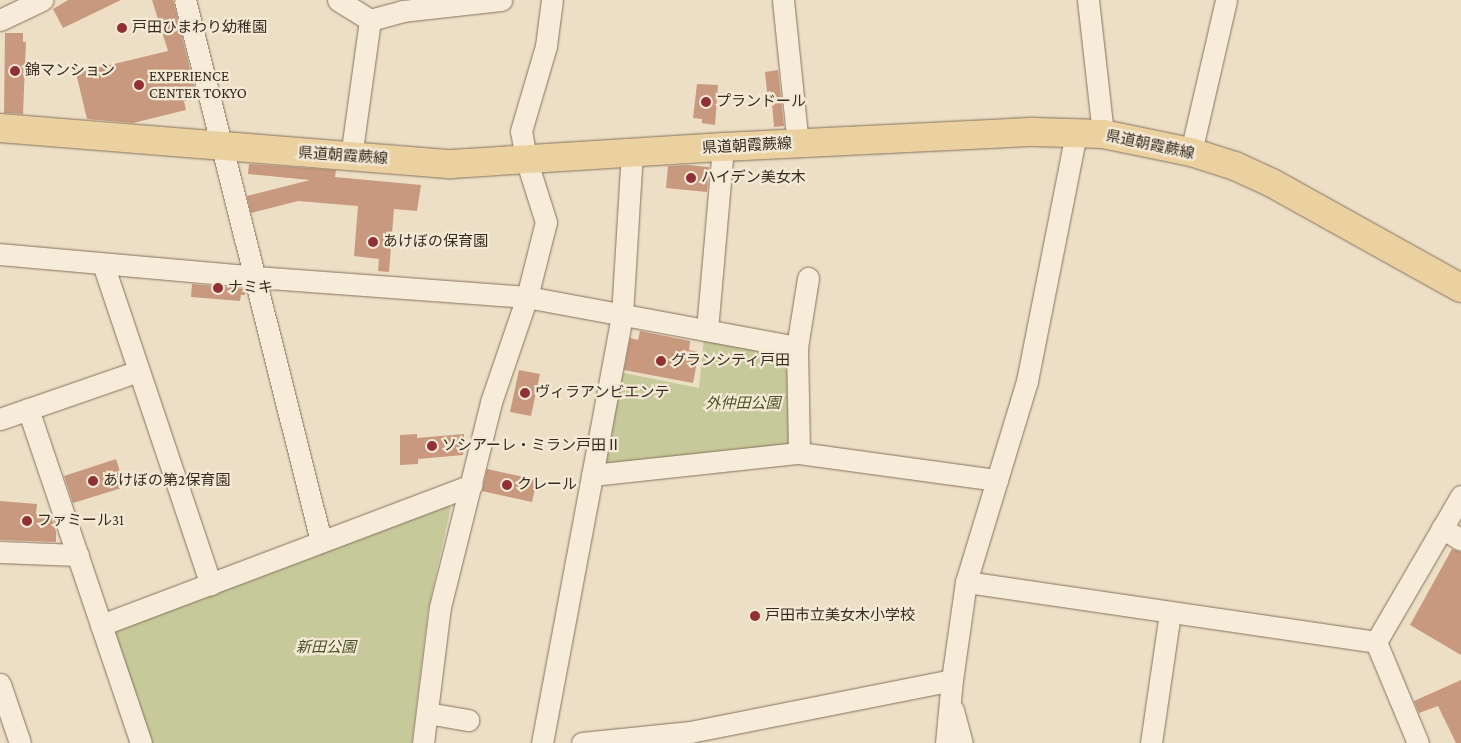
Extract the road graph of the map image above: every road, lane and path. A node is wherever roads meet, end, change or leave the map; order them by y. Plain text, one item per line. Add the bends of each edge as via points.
1 (42, 0) edge
2 (186, 0) edge
3 (338, 0) edge
4 (501, 0) edge
5 (552, 0) edge
6 (783, 0) edge
7 (1088, 0) edge
8 (1226, 0) edge
9 (403, 5) edge
10 (0, 20) edge
11 (370, 20) junction
12 (0, 128) edge
13 (1076, 133) junction
14 (1103, 134) junction
15 (798, 144) junction
16 (224, 147) junction
17 (722, 147) junction
18 (1191, 152) junction
19 (632, 153) junction
20 (351, 157) junction
21 (526, 159) junction
22 (0, 254) edge
23 (103, 264) junction
24 (256, 277) junction
25 (808, 278) dead end
26 (1461, 288) edge
27 (527, 297) junction
28 (622, 315) junction
29 (707, 330) junction
30 (797, 347) junction
31 (139, 371) junction
32 (28, 409) junction
33 (0, 419) edge
34 (799, 453) junction
35 (592, 475) junction
36 (997, 480) junction
37 (471, 485) junction
38 (1461, 496) edge
39 (1442, 528) junction
40 (1461, 540) edge
41 (322, 541) junction
42 (0, 552) edge
43 (78, 555) junction
44 (966, 582) junction
45 (211, 584) junction
46 (1170, 612) junction
47 (101, 625) junction
48 (1376, 642) junction
49 (0, 684) edge
50 (951, 690) junction
51 (426, 713) junction
52 (468, 720) dead end
53 (691, 737) edge
54 (20, 743) edge
55 (141, 743) edge
56 (423, 743) edge
57 (542, 743) edge
58 (582, 743) edge
59 (946, 743) edge
60 (962, 743) edge
61 (1151, 743) edge
62 (1418, 743) edge

1 - 10 street
2 - 16 street
3 - 11 street
4 - 9 street
5 - 21 street via 546,46 521,132
6 - 15 street
7 - 14 street
8 - 18 street
9 - 11 street
11 - 20 street
12 - 16 main road, 県道朝霞蕨線
13 - 14 main road, 県道朝霞蕨線
13 - 15 main road, 県道朝霞蕨線 via 1034,132
13 - 36 street via 1027,381
14 - 18 main road, 県道朝霞蕨線
15 - 17 main road, 県道朝霞蕨線
16 - 20 main road, 県道朝霞蕨線
16 - 24 street
17 - 19 main road, 県道朝霞蕨線
17 - 29 street
18 - 26 main road, 県道朝霞蕨線 via 1235,166 1272,183
19 - 21 main road, 県道朝霞蕨線
19 - 28 street
20 - 21 main road, 県道朝霞蕨線 via 451,164
21 - 27 street via 546,222
22 - 23 street
23 - 24 street
23 - 31 street
24 - 27 street
24 - 41 street
25 - 30 street
27 - 28 street
27 - 37 street via 491,402
28 - 29 street
28 - 35 street
29 - 30 street
30 - 34 street
31 - 32 street
31 - 45 street
32 - 33 street
32 - 43 street
34 - 35 street
34 - 36 street
35 - 57 street
36 - 44 street
37 - 41 street
37 - 51 street via 440,607
38 - 39 street
39 - 40 street
39 - 48 street
41 - 45 street
42 - 43 street
43 - 47 street
44 - 46 street
44 - 50 street
45 - 47 street
46 - 48 street
46 - 61 street
47 - 55 street
48 - 62 street
49 - 54 street
50 - 53 street
50 - 59 street
50 - 60 street
51 - 52 street
51 - 56 street
53 - 58 street

